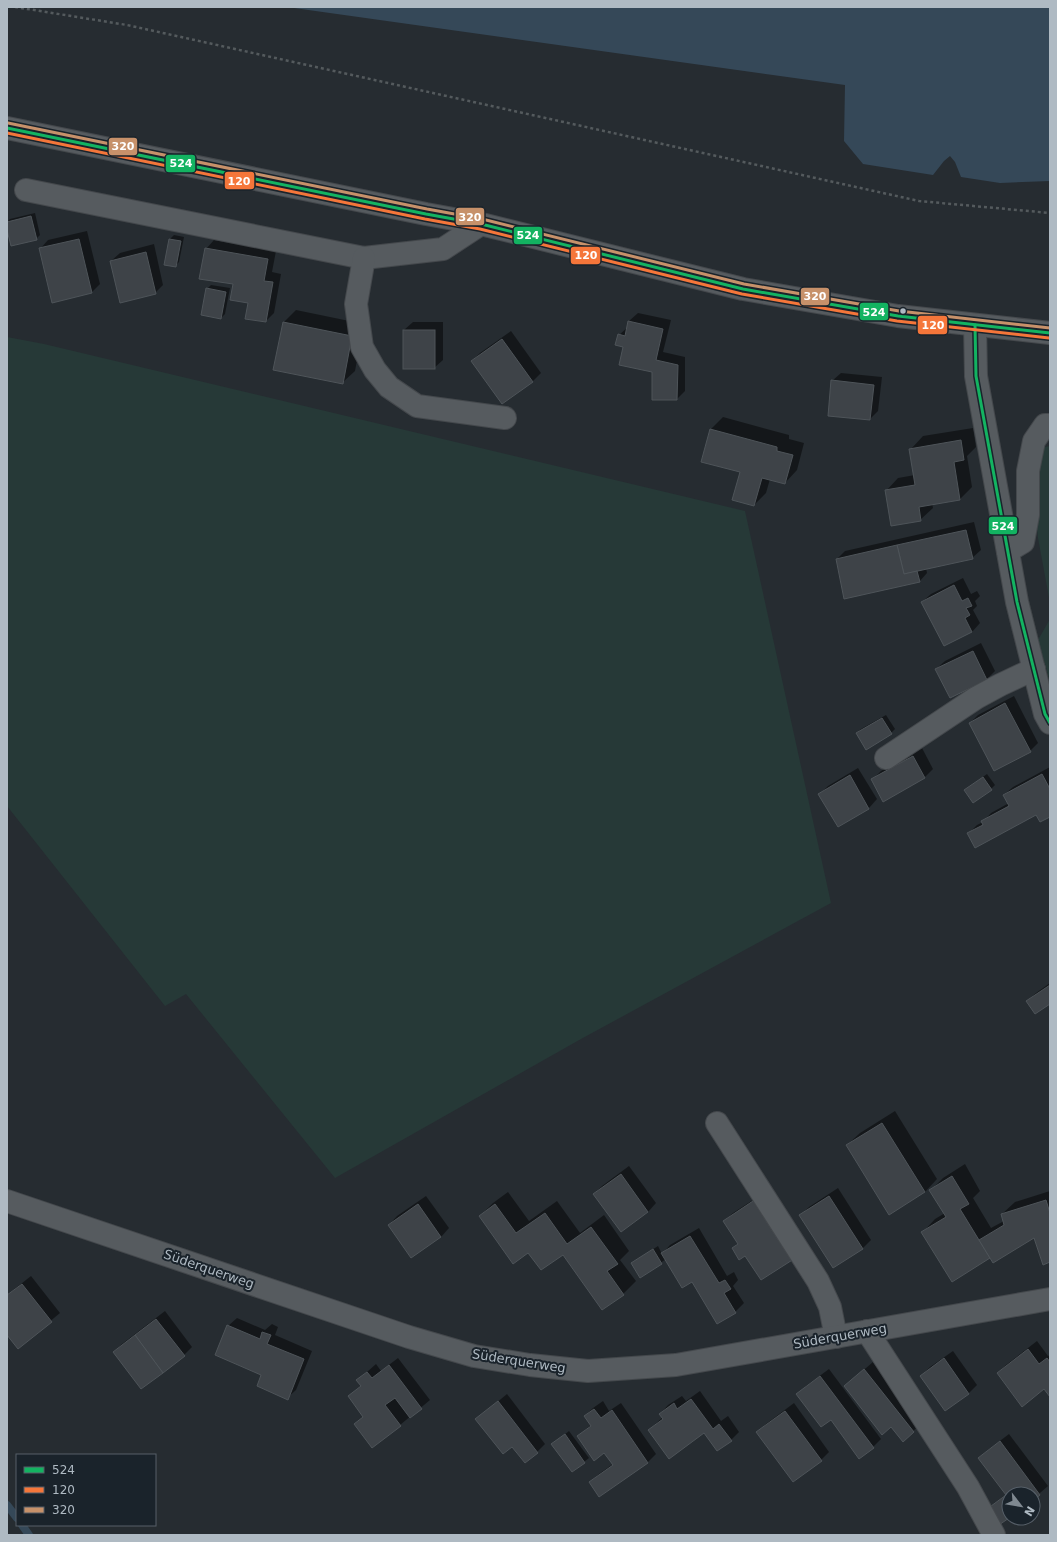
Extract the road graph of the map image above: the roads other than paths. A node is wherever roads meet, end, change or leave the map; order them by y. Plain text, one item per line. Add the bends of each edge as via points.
1 (7, 128) edge
2 (26, 190) dead end
3 (481, 224) junction
4 (364, 258) junction
5 (975, 325) junction
6 (1050, 333) edge
7 (505, 418) dead end
8 (1050, 425) edge
9 (1008, 551) junction
10 (1034, 669) junction
11 (1050, 723) edge
12 (886, 758) dead end
13 (717, 1123) dead end
14 (7, 1200) edge
15 (1050, 1299) edge
16 (867, 1331) junction
17 (836, 1336) junction
18 (994, 1535) edge

1 - 3 street
2 - 4 street
3 - 4 street via 443,249
3 - 5 street via 743,289 898,316
4 - 7 street via 356,304 362,347 375,370 389,387 417,406
5 - 6 street
5 - 9 street via 976,376
8 - 9 street via 1045,425 1034,441 1028,471 1028,515 1023,542
9 - 10 street via 1017,602
10 - 11 street via 1045,714
10 - 12 street via 976,698
13 - 17 street via 818,1281 830,1307
14 - 17 street, Süderquerweg via 408,1337 474,1356 588,1371 676,1365
15 - 16 street, Süderquerweg
16 - 17 street, Süderquerweg
16 - 18 street via 968,1487

